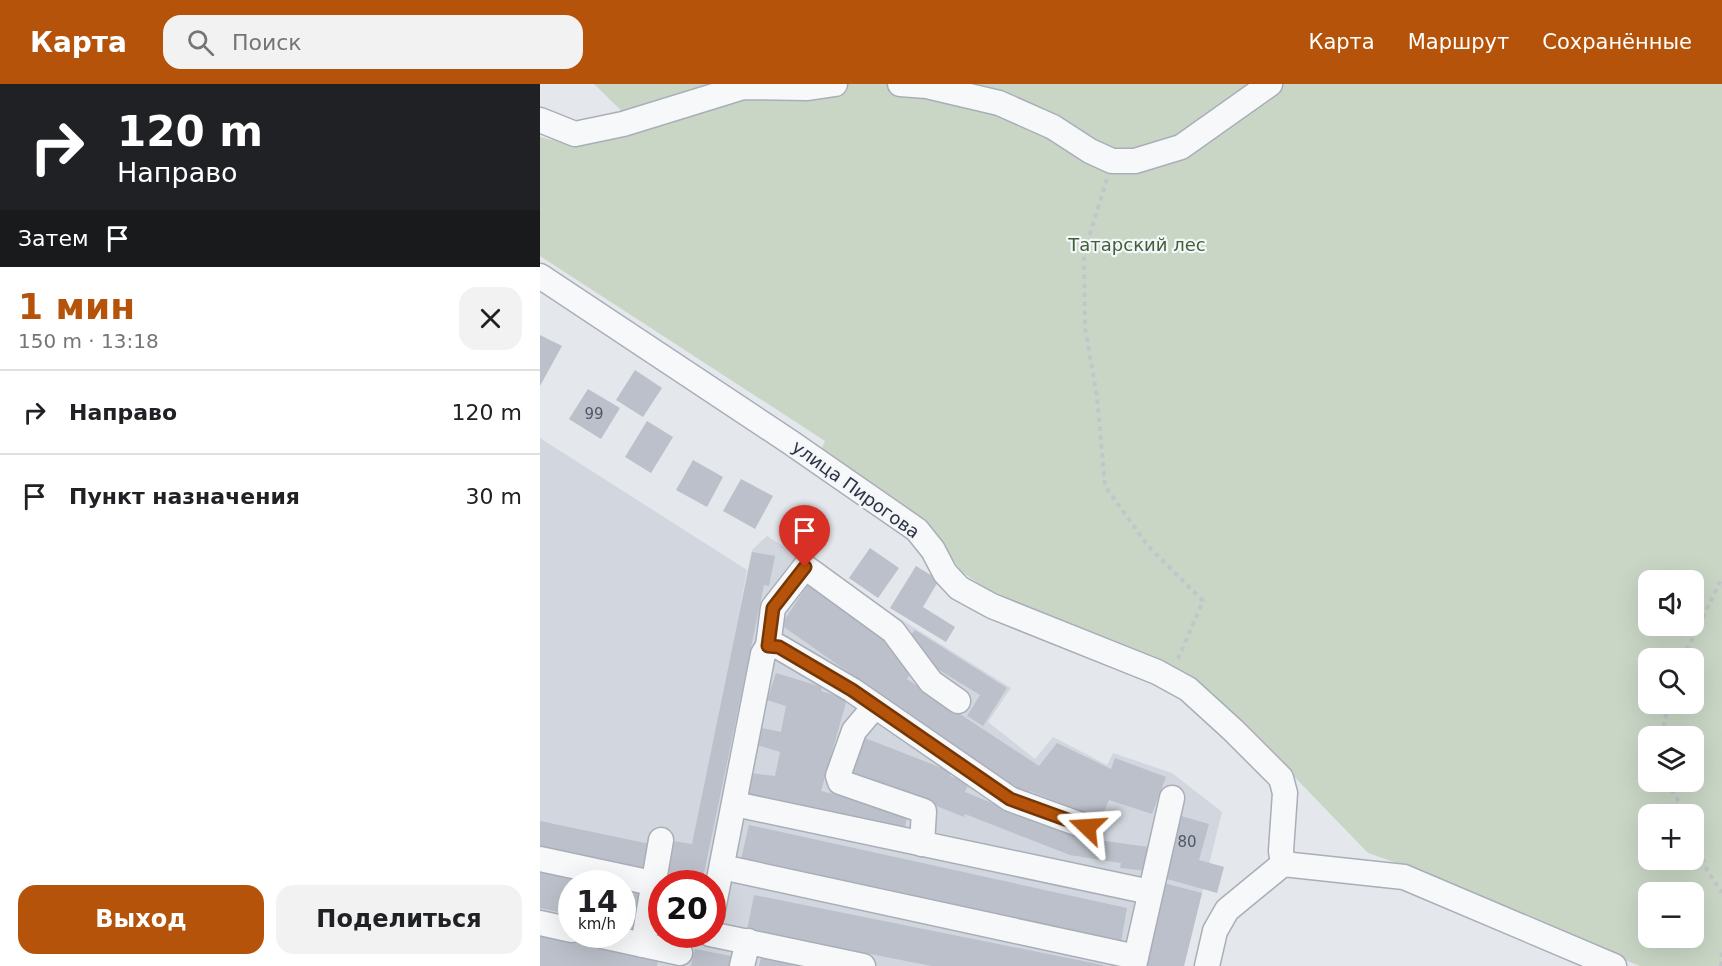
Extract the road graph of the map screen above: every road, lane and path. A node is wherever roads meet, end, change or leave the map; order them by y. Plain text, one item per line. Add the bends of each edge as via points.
1 (835, 84) edge
2 (900, 84) edge
3 (1270, 84) edge
4 (540, 120) edge
5 (1112, 161) junction
6 (540, 276) edge
7 (1722, 578) edge
8 (768, 646) junction
9 (1688, 648) edge
10 (1169, 679) junction
11 (958, 701) dead end
12 (875, 706) junction
13 (1172, 798) dead end
14 (735, 804) junction
15 (1087, 827) dead end
16 (661, 840) dead end
17 (922, 844) junction
18 (540, 858) edge
19 (1704, 861) edge
20 (1283, 864) junction
21 (722, 867) junction
22 (655, 870) edge
23 (721, 870) edge
24 (648, 882) edge
25 (1150, 892) junction
26 (1722, 893) edge
27 (648, 911) edge
28 (540, 923) edge
29 (558, 927) edge
30 (726, 937) edge
31 (748, 941) junction
32 (636, 943) edge
33 (643, 945) junction
34 (1722, 950) edge
35 (679, 959) edge
36 (1135, 961) edge
37 (742, 966) edge
38 (863, 966) edge
39 (1207, 966) edge
40 (1614, 966) edge
41 (1721, 966) edge

1 - 4 street via 808,88 743,87 623,124 575,134
2 - 5 street via 927,86 999,103 1053,127
3 - 5 street via 1181,147 1135,160
5 - 10 path via 1084,253 1085,328 1097,397 1105,486 1148,546 1203,601
6 - 10 street, улица Пирогова via 917,530 959,588 992,606
7 - 9 path
8 - 11 street via 773,608 805,567 893,631 931,682
8 - 12 street via 779,647
8 - 14 street via 763,654
10 - 20 street, улица Пирогова via 1195,696 1281,778 1285,793
12 - 15 street via 1010,799
12 - 17 street via 854,731 838,779 924,811
13 - 25 street
14 - 17 street
14 - 21 street
16 - 22 street
17 - 25 street
18 - 24 street
19 - 26 path
20 - 39 street via 1227,910 1215,931
20 - 40 street via 1404,877
21 - 23 street
21 - 36 street
25 - 36 street
27 - 33 street
28 - 29 street
30 - 31 street
31 - 37 street
31 - 38 street
32 - 33 street
33 - 35 street
34 - 41 path

